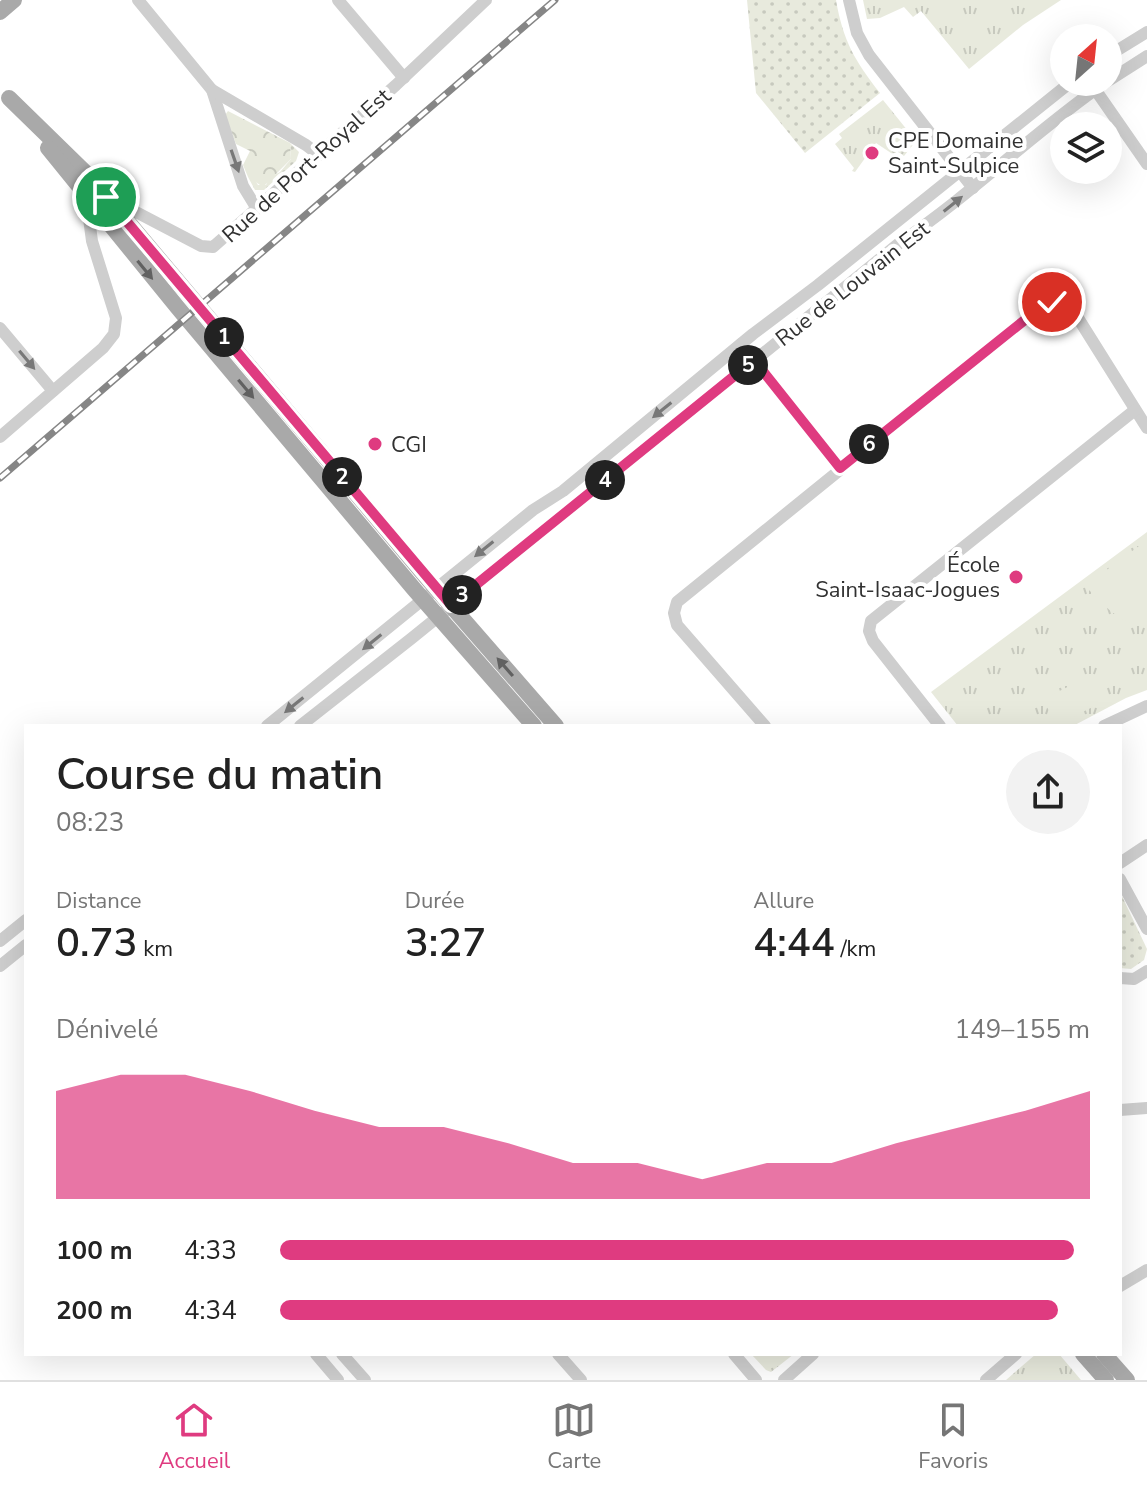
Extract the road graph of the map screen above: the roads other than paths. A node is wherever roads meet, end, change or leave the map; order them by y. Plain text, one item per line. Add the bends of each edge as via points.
1 (14, 0) edge
2 (138, 0) edge
3 (338, 0) edge
4 (486, 0) edge
5 (849, 0) edge
6 (0, 12) edge
7 (1147, 32) edge
8 (1122, 47) edge
9 (1147, 56) edge
10 (1122, 71) edge
11 (404, 78) junction
12 (212, 90) junction
13 (5, 92) edge
14 (1053, 96) edge
15 (1085, 96) edge
16 (1107, 96) edge
17 (319, 155) junction
18 (1147, 164) edge
19 (959, 170) junction
20 (973, 188) junction
21 (86, 196) junction
22 (106, 197) junction
23 (257, 209) junction
24 (0, 328) edge
25 (741, 344) junction
26 (754, 360) junction
27 (53, 391) junction
28 (1135, 410) junction
29 (1147, 428) edge
30 (0, 437) edge
31 (840, 468) junction
32 (430, 595) junction
33 (444, 611) junction
34 (1147, 706) edge
35 (269, 724) edge
36 (303, 724) edge
37 (532, 724) edge
38 (554, 724) edge
39 (763, 724) edge
40 (938, 724) edge
41 (1108, 724) edge
42 (1147, 845) edge
43 (1122, 862) edge
44 (1122, 883) edge
45 (24, 922) edge
46 (1147, 929) edge
47 (0, 941) edge
48 (24, 947) edge
49 (0, 966) edge
50 (1147, 971) edge
51 (1122, 978) edge
52 (1147, 1108) edge
53 (1122, 1110) edge
54 (1147, 1270) edge
55 (1122, 1285) edge
56 (318, 1356) edge
57 (344, 1356) edge
58 (560, 1356) edge
59 (736, 1356) edge
60 (811, 1356) edge
61 (1014, 1356) edge
62 (1085, 1356) edge
63 (1106, 1356) edge
64 (338, 1380) edge
65 (365, 1380) edge
66 (581, 1380) edge
67 (756, 1380) edge
68 (784, 1380) edge
69 (986, 1380) edge
70 (1106, 1380) edge
71 (1127, 1380) edge

1 - 6 main road
2 - 12 street
3 - 11 street
4 - 11 street, Rue de Port-Royal Est
5 - 19 street via 869,55
7 - 8 street
9 - 10 street, Rue de Louvain Est
11 - 17 street, Rue de Port-Royal Est
12 - 17 street
12 -> 23 street via 243,186
13 - 21 main road
13 - 22 main road
14 - 19 street, Rue de Louvain Est
15 - 20 street, Rue de Louvain Est
16 - 18 street
17 - 23 street, Rue de Port-Royal Est
19 - 20 street
19 - 25 street, Rue de Louvain Est
26 -> 20 street, Rue de Louvain Est
21 - 27 street via 92,241 116,328 106,346
21 -> 32 main road
22 - 23 street, Rue de Port-Royal Est via 208,248
22 - 32 main road
24 -> 27 street
25 - 26 street
25 -> 32 street, Rue de Louvain Est
26 - 31 street
26 - 33 street, Rue de Louvain Est
27 - 30 street
28 - 29 street
28 - 31 street via 1073,310 1052,302
28 - 40 street via 871,621 873,641
31 - 39 street via 675,606 677,625
32 - 33 main road
32 -> 35 street, Rue de Louvain Est
33 - 36 street, Rue de Louvain Est
33 - 37 main road
38 -> 33 main road
34 - 41 street
42 - 43 street
44 - 46 street
45 - 47 street
48 - 49 street
50 - 51 street via 1134,979
52 - 53 street
54 - 55 street
56 - 64 street
57 - 65 street
58 - 66 street
59 - 67 street
60 - 68 street
61 - 69 street
62 - 70 main road
63 - 71 main road

